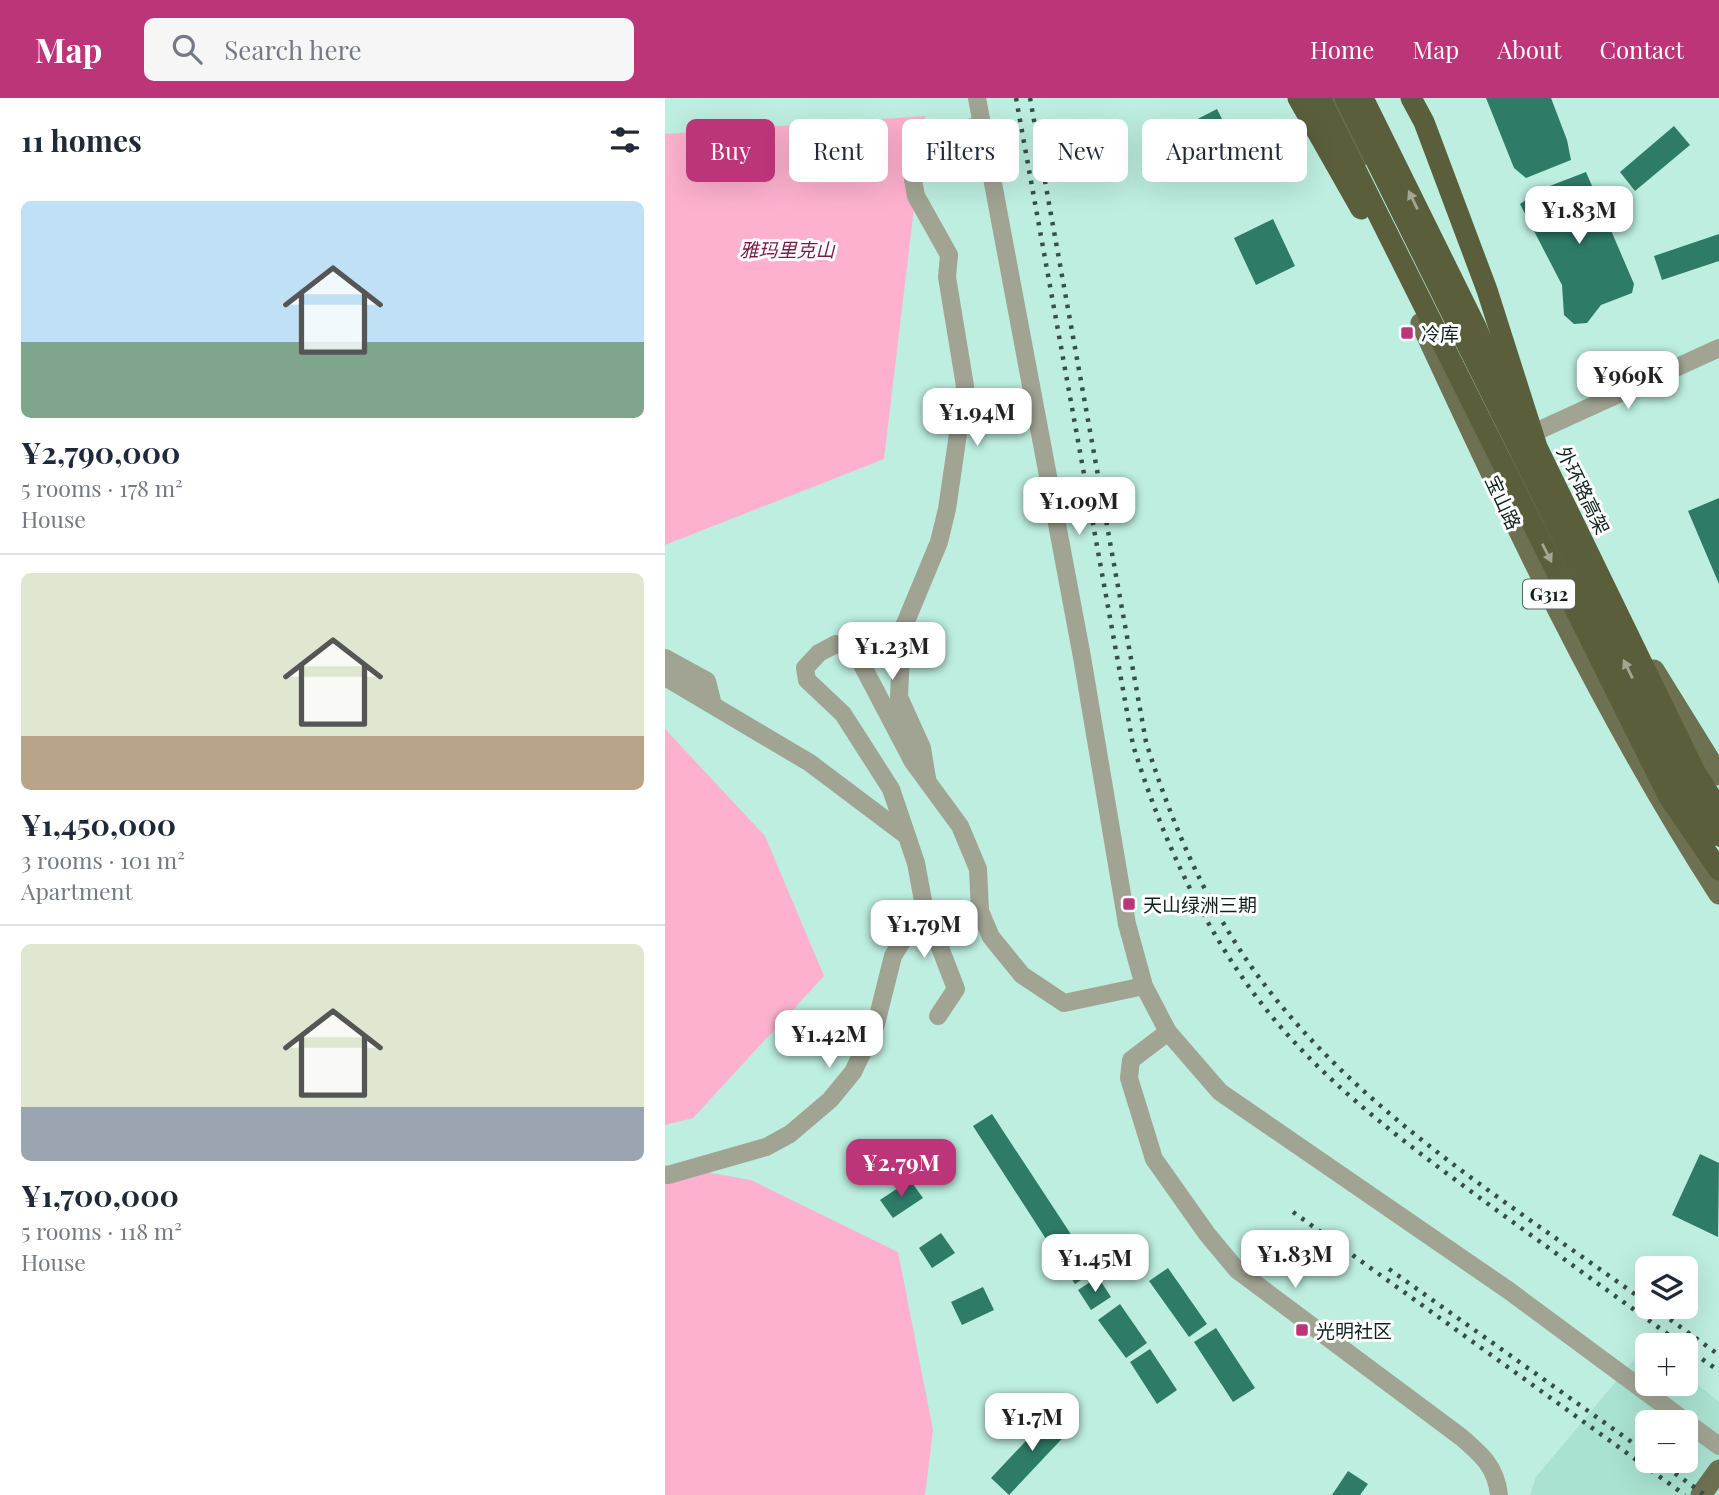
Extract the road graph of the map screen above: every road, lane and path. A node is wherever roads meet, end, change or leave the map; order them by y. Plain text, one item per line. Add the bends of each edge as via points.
1 (977, 98) edge
2 (1298, 98) edge
3 (1310, 98) edge
4 (1319, 98) edge
5 (1332, 98) edge
6 (1345, 98) edge
7 (1363, 98) edge
8 (1411, 98) edge
9 (1423, 98) edge
10 (981, 119) edge
11 (913, 182) edge
12 (993, 182) edge
13 (1402, 281) junction
14 (1719, 348) edge
15 (1522, 438) junction
16 (665, 658) edge
17 (665, 677) edge
18 (713, 705) junction
19 (1719, 775) edge
20 (928, 785) junction
21 (1719, 786) edge
22 (1719, 809) edge
23 (1719, 836) edge
24 (907, 837) junction
25 (1719, 870) edge
26 (1719, 894) edge
27 (924, 906) junction
28 (1144, 985) junction
29 (938, 1016) dead end
30 (1168, 1032) junction
31 (668, 1175) dead end
32 (1719, 1446) edge
33 (1719, 1470) edge
34 (1499, 1495) edge
35 (1701, 1495) edge

1 - 10 street
2 - 13 highway
3 - 13 main road, 宝山路 / G312
4 -> 25 highway via 1669,797
5 - 15 main road, G312 via 1430,285
23 -> 6 highway, bridge via 1686,787
15 -> 7 highway via 1476,327
8 - 22 highway, 外环路高架, bridge via 1425,122 1487,290 1537,447 1695,772
9 - 21 highway, 外环路高架 via 1491,273 1543,430 1698,756
11 - 20 street via 916,196 949,255 947,277 965,386 947,509 939,542 902,631 898,667 899,697 922,748
12 - 28 street via 1082,657 1126,924
13 - 26 main road, 宝山路 / G312 via 1574,642 1672,821
14 - 15 street
15 - 19 main road, G312
16 - 18 street via 707,681
17 - 18 street
18 - 24 street via 810,763
20 - 24 street via 851,649 836,644 819,653 805,668 807,680 843,714 891,789
20 - 28 street via 960,826 978,869 980,911 991,937 1022,975 1064,1003
24 - 27 street
27 - 29 street via 956,989
27 - 31 street via 893,956 876,1024 853,1072 829,1100 790,1135 766,1147
28 - 30 street
30 - 32 street via 1220,1092 1508,1290
30 - 34 street via 1131,1060 1129,1078 1154,1159 1207,1234 1237,1270 1489,1461
33 - 35 main road

